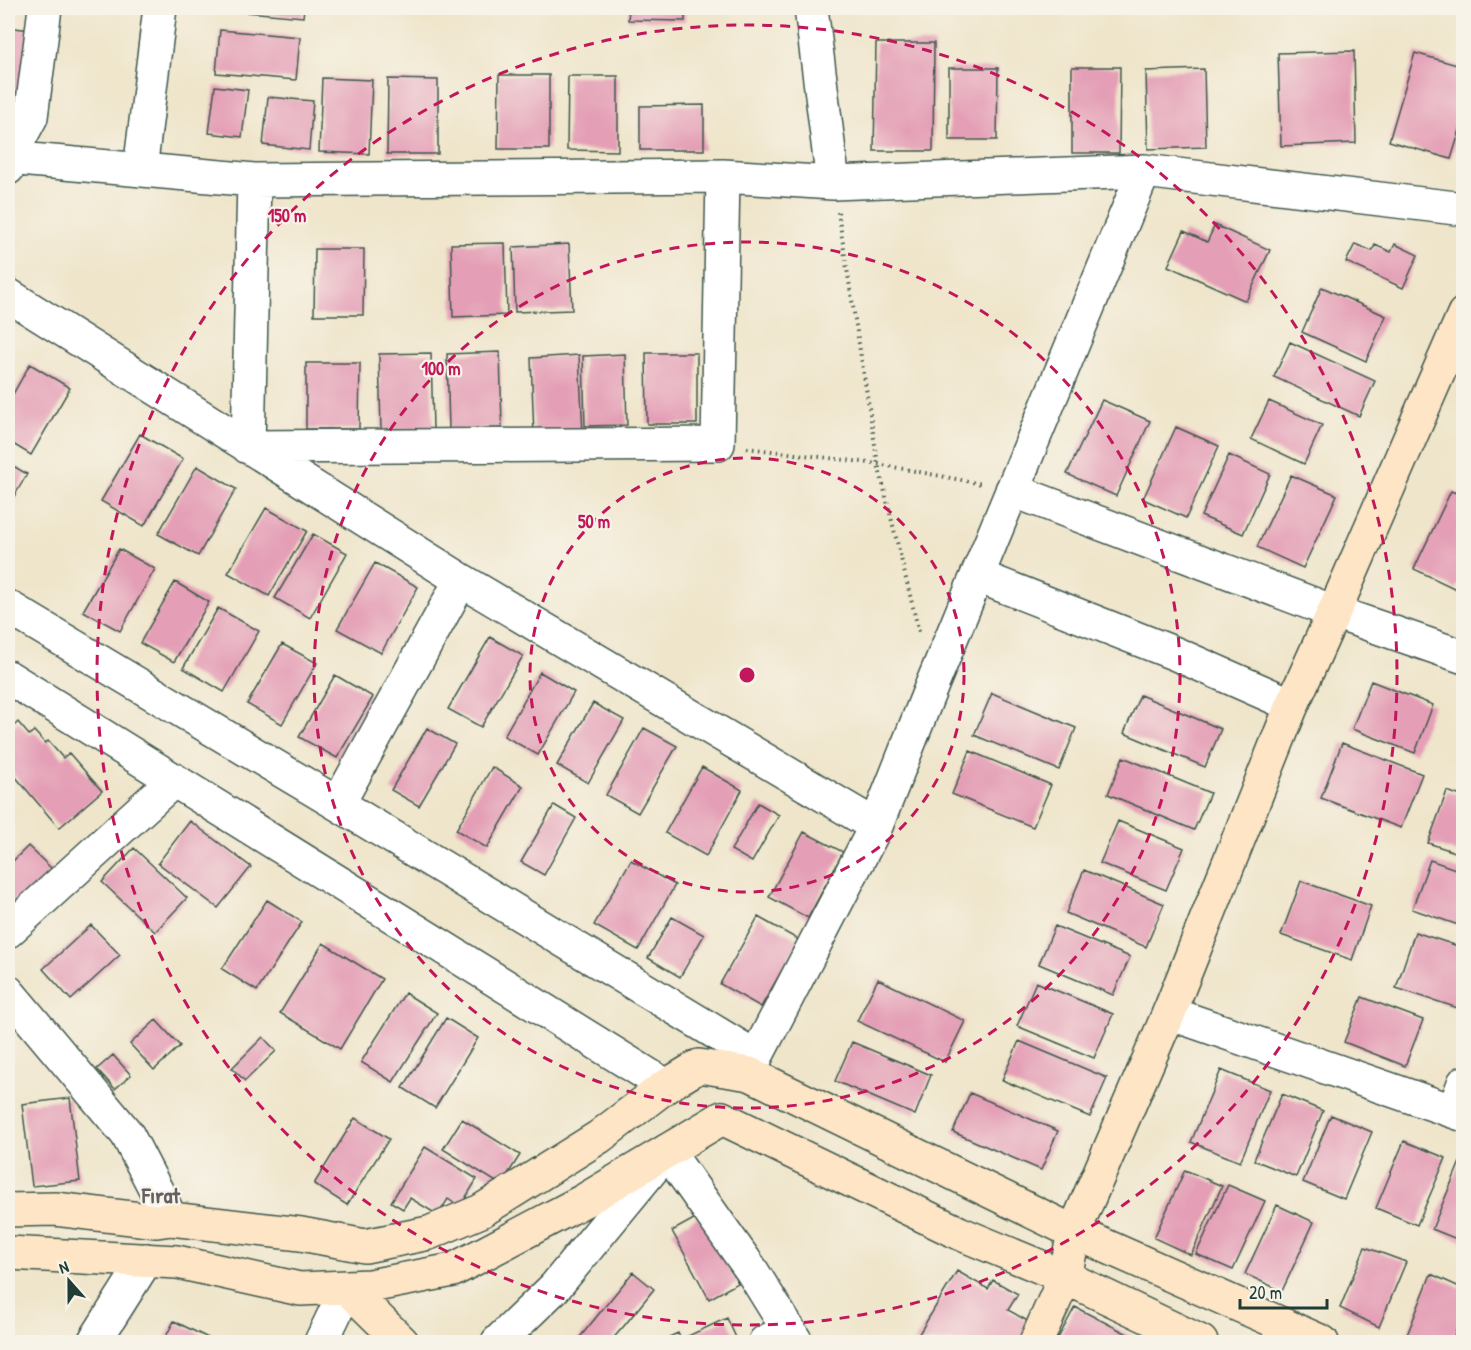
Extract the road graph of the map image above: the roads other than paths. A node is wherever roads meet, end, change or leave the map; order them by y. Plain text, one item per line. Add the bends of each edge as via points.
1 (45, 8) edge
2 (160, 8) edge
3 (811, 8) edge
4 (8, 161) edge
5 (140, 170) junction
6 (1144, 171) junction
7 (723, 176) junction
8 (254, 180) junction
9 (833, 183) junction
10 (1464, 209) edge
11 (8, 295) edge
12 (1464, 314) edge
13 (248, 447) junction
14 (1012, 490) junction
15 (978, 576) junction
16 (461, 580) junction
17 (8, 608) edge
18 (1334, 612) junction
19 (1464, 657) edge
20 (8, 677) edge
21 (1292, 705) junction
22 (174, 780) junction
23 (338, 804) junction
24 (876, 826) junction
25 (8, 931) edge
26 (8, 992) edge
27 (1169, 1013) junction
28 (753, 1066) junction
29 (666, 1086) junction
30 (1460, 1103) edge
31 (667, 1151) junction
32 (8, 1210) edge
33 (171, 1219) junction
34 (1074, 1232) junction
35 (8, 1253) edge
36 (146, 1260) junction
37 (1065, 1277) junction
38 (347, 1288) junction
39 (783, 1338) edge
40 (94, 1342) edge
41 (321, 1342) edge
42 (402, 1342) edge
43 (498, 1342) edge
44 (1036, 1342) edge
45 (1201, 1342) edge
46 (1322, 1342) edge

1 - 4 street via 31,117
2 - 5 street
3 - 9 street
4 - 5 street
5 - 8 street
6 - 9 street
6 - 10 street
6 - 14 street
7 - 8 street
7 - 9 street
7 - 13 street via 718,444
8 - 13 street
11 - 13 street
12 - 18 street
13 - 16 street
14 - 15 street
14 - 18 street
15 - 21 street via 1176,654
15 - 24 street
16 - 23 street
16 - 24 street
17 - 23 street
18 - 19 street
18 - 21 street
20 - 22 street
21 - 27 street
22 - 25 street
22 - 29 street
23 - 28 street
24 - 28 street
26 - 33 street via 127,1134
27 - 30 street
27 - 34 street
28 - 29 street via 699,1066
28 - 34 street
29 - 33 street via 599,1137 481,1211 429,1233 365,1245
31 - 37 street via 722,1118 959,1233
31 - 38 street via 453,1270
31 - 39 street via 752,1271
31 - 43 street via 555,1287
32 - 33 street via 55,1209 157,1221
34 - 37 street
34 - 46 street
35 - 36 street
36 - 38 street via 177,1262 300,1289
36 - 40 street
37 - 44 street
37 - 45 street
38 - 41 street
38 - 42 street

